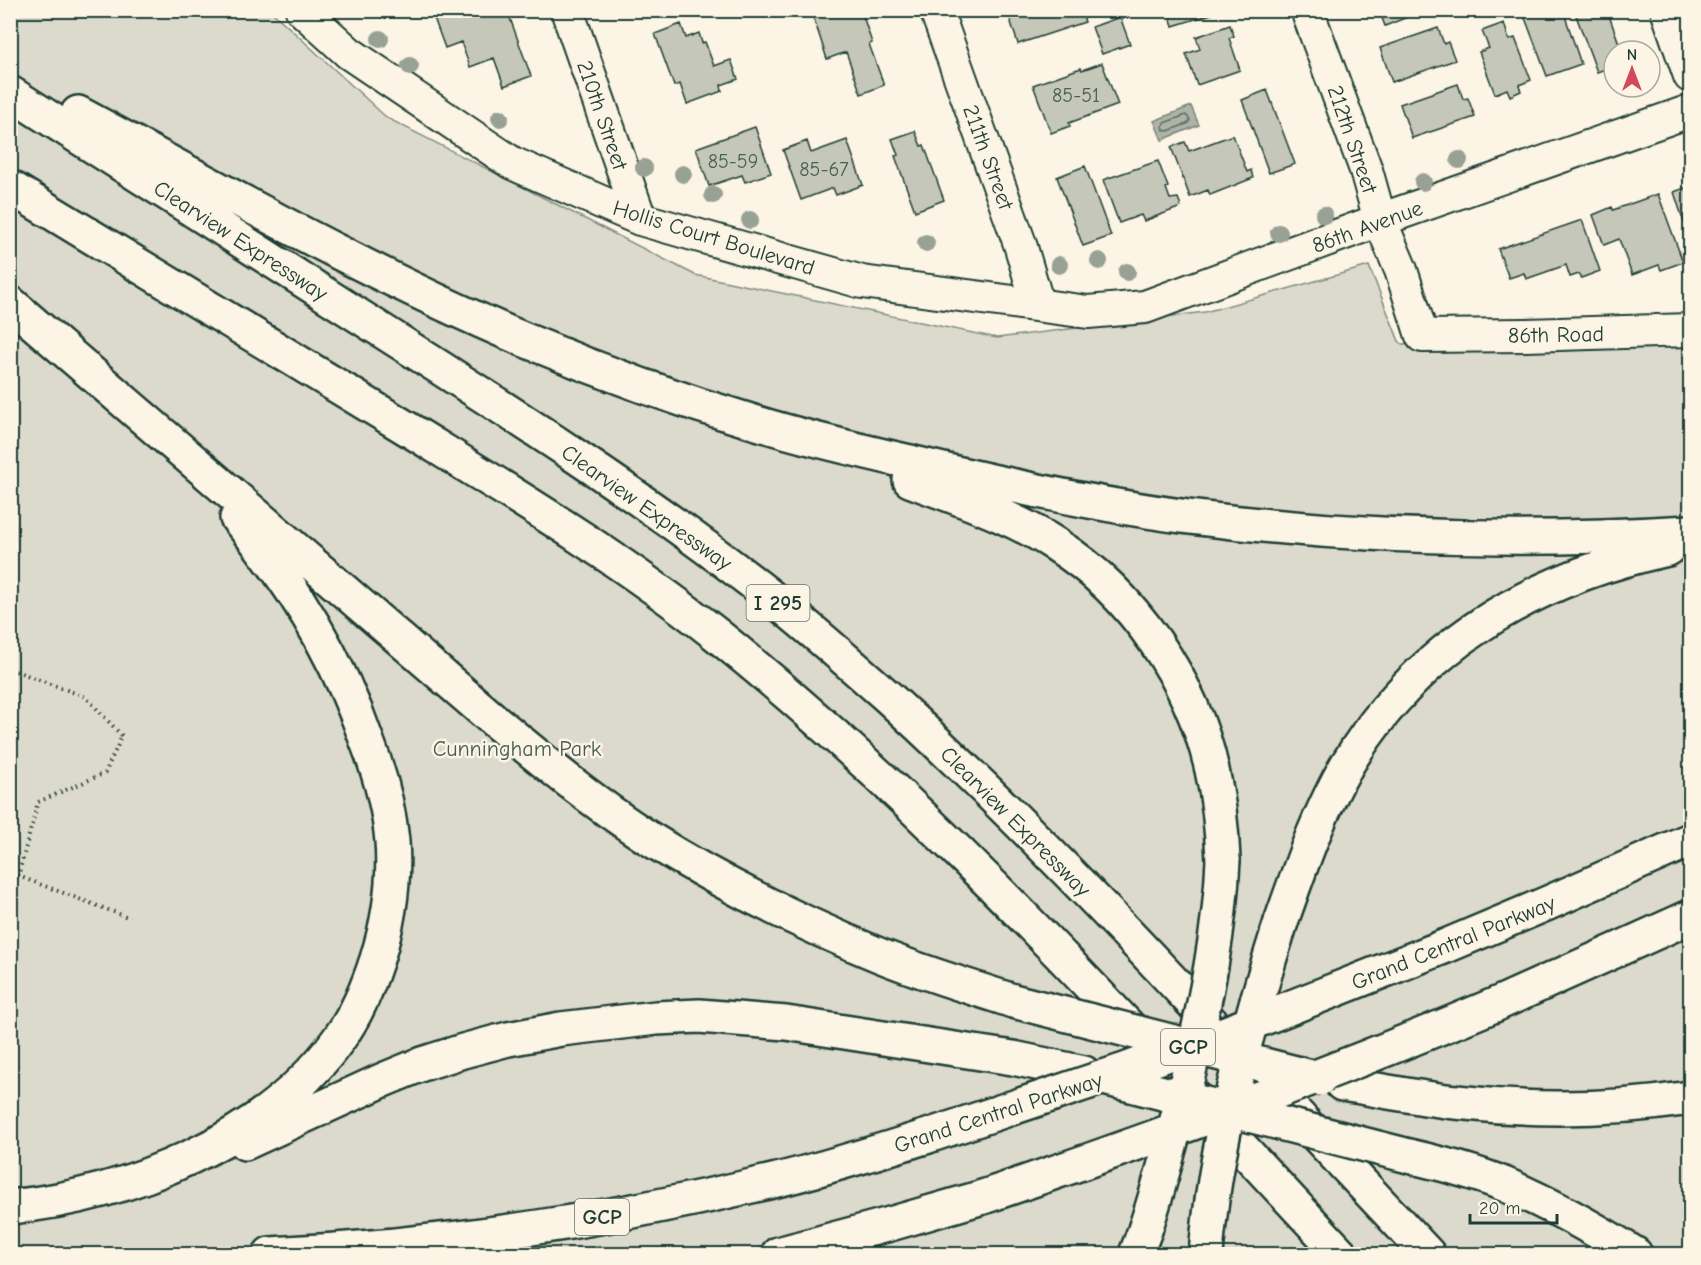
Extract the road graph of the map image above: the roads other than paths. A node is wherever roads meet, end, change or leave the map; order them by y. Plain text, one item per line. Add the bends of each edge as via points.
1 (302, 10) edge
2 (567, 10) edge
3 (936, 10) edge
4 (1307, 10) edge
5 (1667, 10) edge
6 (10, 76) edge
7 (1690, 76) edge
8 (10, 93) edge
9 (1690, 111) edge
10 (10, 187) edge
11 (640, 219) junction
12 (1380, 220) junction
13 (10, 303) edge
14 (1038, 305) junction
15 (1690, 330) edge
16 (1422, 336) joint
17 (138, 412) junction
18 (757, 423) junction
19 (1690, 532) edge
20 (1690, 544) edge
21 (1690, 840) edge
22 (1690, 917) edge
23 (1690, 1098) edge
24 (139, 1179) junction
25 (10, 1207) edge
26 (1141, 1242) edge
27 (270, 1254) edge
28 (778, 1254) edge
29 (1206, 1254) edge
30 (1341, 1254) edge
31 (1428, 1254) edge
32 (1635, 1254) edge

1 - 11 street, Hollis Court Boulevard via 349,53 512,163
2 - 11 street, 210th Street
3 - 14 street, 211th Street
4 - 12 street, 212th Street via 1366,170
5 - 7 street
6 - 18 highway via 328,247 452,308 604,371
8 - 31 highway, Clearview Expressway / I 295 via 493,401 669,520 754,583 837,652 992,795 1139,945
9 - 12 street, 86th Avenue
10 - 30 highway, I 295 via 542,513 714,633 795,700 947,841
11 - 14 street, Hollis Court Boulevard via 862,282
12 - 14 street, 86th Avenue via 1145,307 1088,312
12 - 16 street, 212th Street
13 - 17 highway
15 - 16 street, 86th Road
17 - 23 highway, bridge via 547,765 597,802 648,837 754,898 880,956 1013,1001 1342,1084 1454,1102 1556,1109 1608,1108
17 - 24 highway via 250,533 315,627 342,679 372,754 392,841 392,893 373,971 352,1019 333,1047 304,1079 261,1115 200,1153
18 - 19 highway via 1021,488 1189,517 1420,536 1631,536
18 - 26 highway, bridge via 994,512 1056,544 1083,564 1133,613 1183,687 1212,770 1222,827 1221,900 1206,997 1171,1144
20 - 29 highway, bridge via 1600,567 1538,592 1482,623 1429,665 1383,714 1348,763 1317,826 1281,922 1253,1015 1212,1197
21 - 27 highway, Grand Central Parkway / GCP, bridge via 1446,946 1226,1033 925,1137 779,1179 625,1212 470,1238
22 - 28 highway, bridge via 1497,1004 1282,1091 983,1197
24 - 25 highway
24 - 32 highway, bridge via 239,1145 423,1064 508,1039 612,1022 699,1016 786,1023 1013,1058 1462,1169 1555,1207

